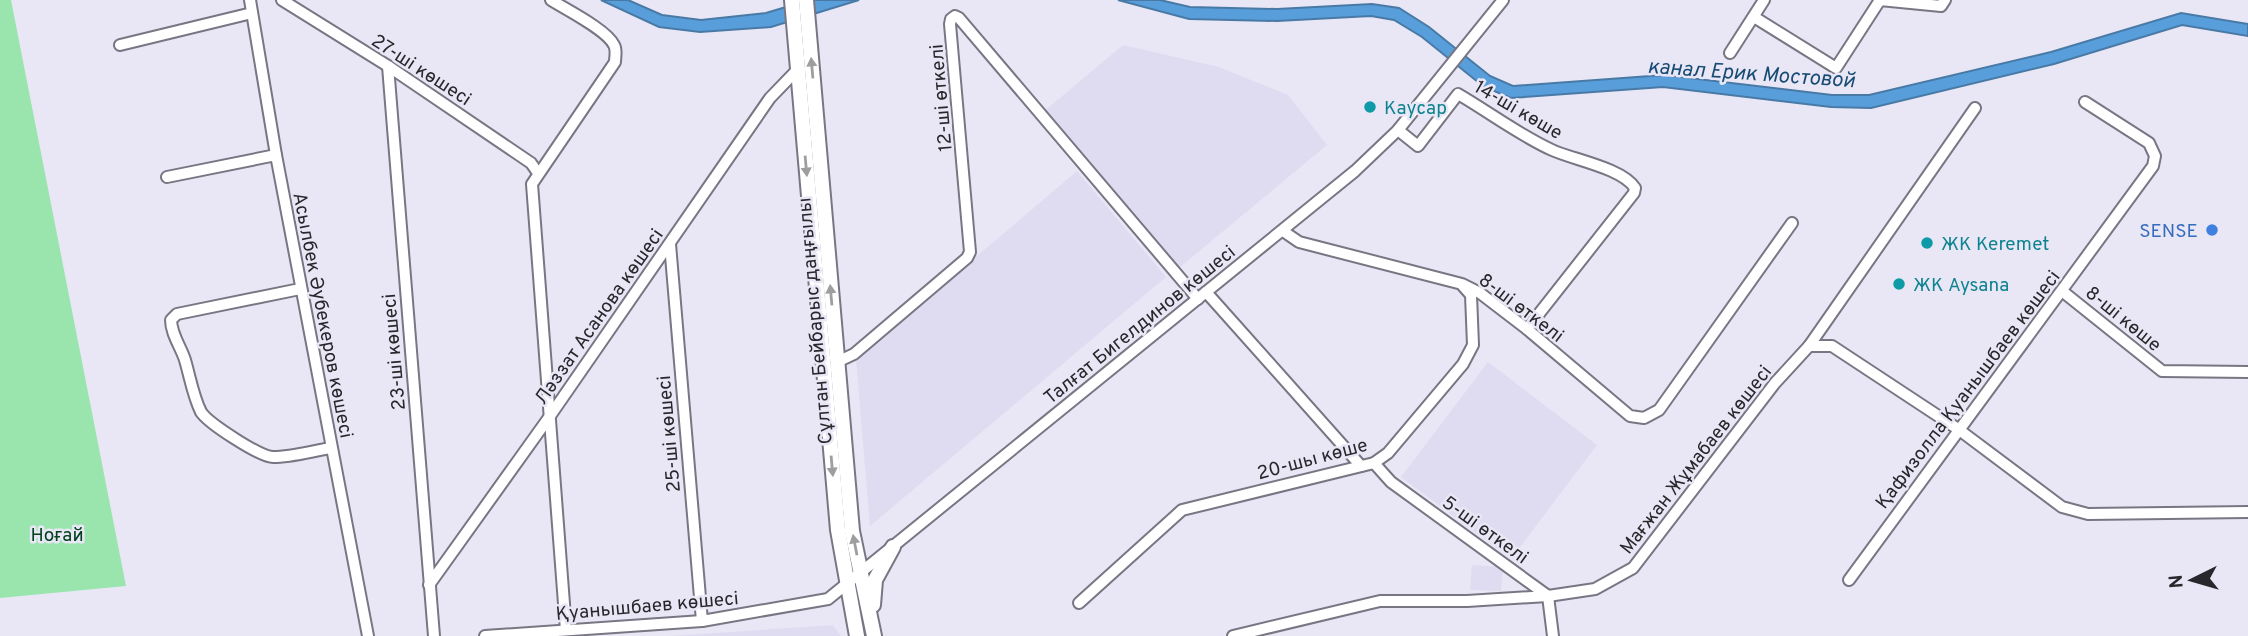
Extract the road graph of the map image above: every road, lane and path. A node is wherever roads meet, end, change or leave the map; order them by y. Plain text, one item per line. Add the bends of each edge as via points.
1 (250, 0) edge
2 (282, 0) edge
3 (551, 0) edge
4 (792, 0) edge
5 (806, 0) edge
6 (1503, 0) edge
7 (1764, 0) edge
8 (1945, 0) edge
9 (252, 13) junction
10 (1754, 17) junction
11 (121, 45) dead end
12 (1730, 54) dead end
13 (388, 66) junction
14 (798, 69) junction
15 (2085, 102) dead end
16 (1975, 108) dead end
17 (1398, 130) junction
18 (276, 155) junction
19 (538, 173) junction
20 (167, 177) dead end
21 (1792, 223) dead end
22 (1283, 230) junction
23 (670, 244) junction
24 (1462, 284) junction
25 (300, 289) junction
26 (2063, 291) junction
27 (1202, 295) junction
28 (1527, 329) junction
29 (1809, 346) junction
30 (836, 362) junction
31 (2248, 372) edge
32 (550, 416) junction
33 (1958, 429) junction
34 (331, 448) junction
35 (1374, 463) junction
36 (1361, 466) junction
37 (2248, 512) edge
38 (893, 547) junction
39 (861, 574) junction
40 (1849, 580) dead end
41 (848, 584) junction
42 (429, 585) junction
43 (1548, 596) junction
44 (1079, 603) dead end
45 (702, 621) junction
46 (566, 630) junction
47 (874, 632) edge
48 (368, 636) edge
49 (434, 636) edge
50 (485, 636) edge
51 (857, 636) edge
52 (1233, 636) edge
53 (1553, 636) edge

1 - 9 street, Асылбек Әубекеров көшесі
2 - 13 street, 27-ші көшесі
3 - 19 street via 605,34 616,52 615,62
4 - 14 main road, Сұлтан Бейбарыс даңғылы
30 -> 5 main road, Сұлтан Бейбарыс даңғылы
6 - 17 street, Талғат Бигелдинов көшесі
7 - 10 street
8 - 10 street via 1941,6 1880,0 1836,68
9 - 11 street
9 - 18 street, Асылбек Әубекеров көшесі
10 - 12 street
13 - 19 street, 27-ші көшесі via 531,163
13 - 42 street, 23-ші көшесі
14 - 23 street, Ләззат Асанова көшесі via 770,98
14 -> 41 main road, Сұлтан Бейбарыс даңғылы via 838,530
15 - 26 street, Қафизолла Қуанышбаев көшесi via 2149,142 2155,156 2153,166
16 - 29 street, Мағжан Жұмабаев көшесі
17 - 22 street, Талғат Бигелдинов көшесі
17 - 28 street, 14-ші көше via 1418,146 1458,94 1551,150 1632,183 1634,193
18 - 20 street
18 - 25 street, Асылбек Әубекеров көшесі
19 - 32 street via 532,184
21 - 28 street, 8-ші өткелі via 1658,410 1644,418 1630,416
22 - 24 street, 8-ші өткелі via 1299,242
22 - 27 street, Талғат Бигелдинов көшесі
23 - 32 street, Ләззат Асанова көшесі
23 - 45 street, 25-ші көшесі
24 - 28 street, 8-ші өткелі
24 - 35 street, 20-шы көше via 1471,295 1473,345 1388,453
25 - 34 street, Асылбек Әубекеров көшесі
25 - 34 street via 177,314 171,327 202,414 212,423 263,456
26 - 31 street, 8-шi көше via 2162,371
26 - 33 street, Қафизолла Қуанышбаев көшесi
27 - 30 street, 12-ші өткелі via 955,16 950,24 970,252 854,354
27 - 36 street
27 - 38 street, Талғат Бигелдинов көшесі
29 - 33 street via 1832,346
29 - 43 street, Мағжан Жұмабаев көшесі via 1775,383 1633,568 1595,589
39 -> 30 main road, Сұлтан Бейбарыс даңғылы via 852,531
32 - 42 street, Ләззат Асанова көшесі
32 - 46 street
33 - 37 street via 2062,507 2088,514
33 - 40 street, Қафизолла Қуанышбаев көшесi
34 - 48 street, Асылбек Әубекеров көшесі
35 - 36 street, 20-шы көше
35 - 43 street, 5-ші өткелі via 1391,482
36 - 44 street, 20-шы көше via 1182,510
38 - 39 street, Талғат Бигелдинов көшесі
38 - 47 main road via 874,580
39 - 41 street, Талғат Бигелдинов көшесі
39 - 47 main road, Сұлтан Бейбарыс даңғылы
41 - 45 street, Қуанышбаев көшесі via 828,599
41 - 51 main road, Сұлтан Бейбарыс даңғылы
42 - 49 street, 23-ші көшесі
43 - 52 street, Мағжан Жұмабаев көшесі via 1380,601
43 - 53 street
45 - 46 street, Қуанышбаев көшесі
46 - 50 street, Қуанышбаев көшесі

